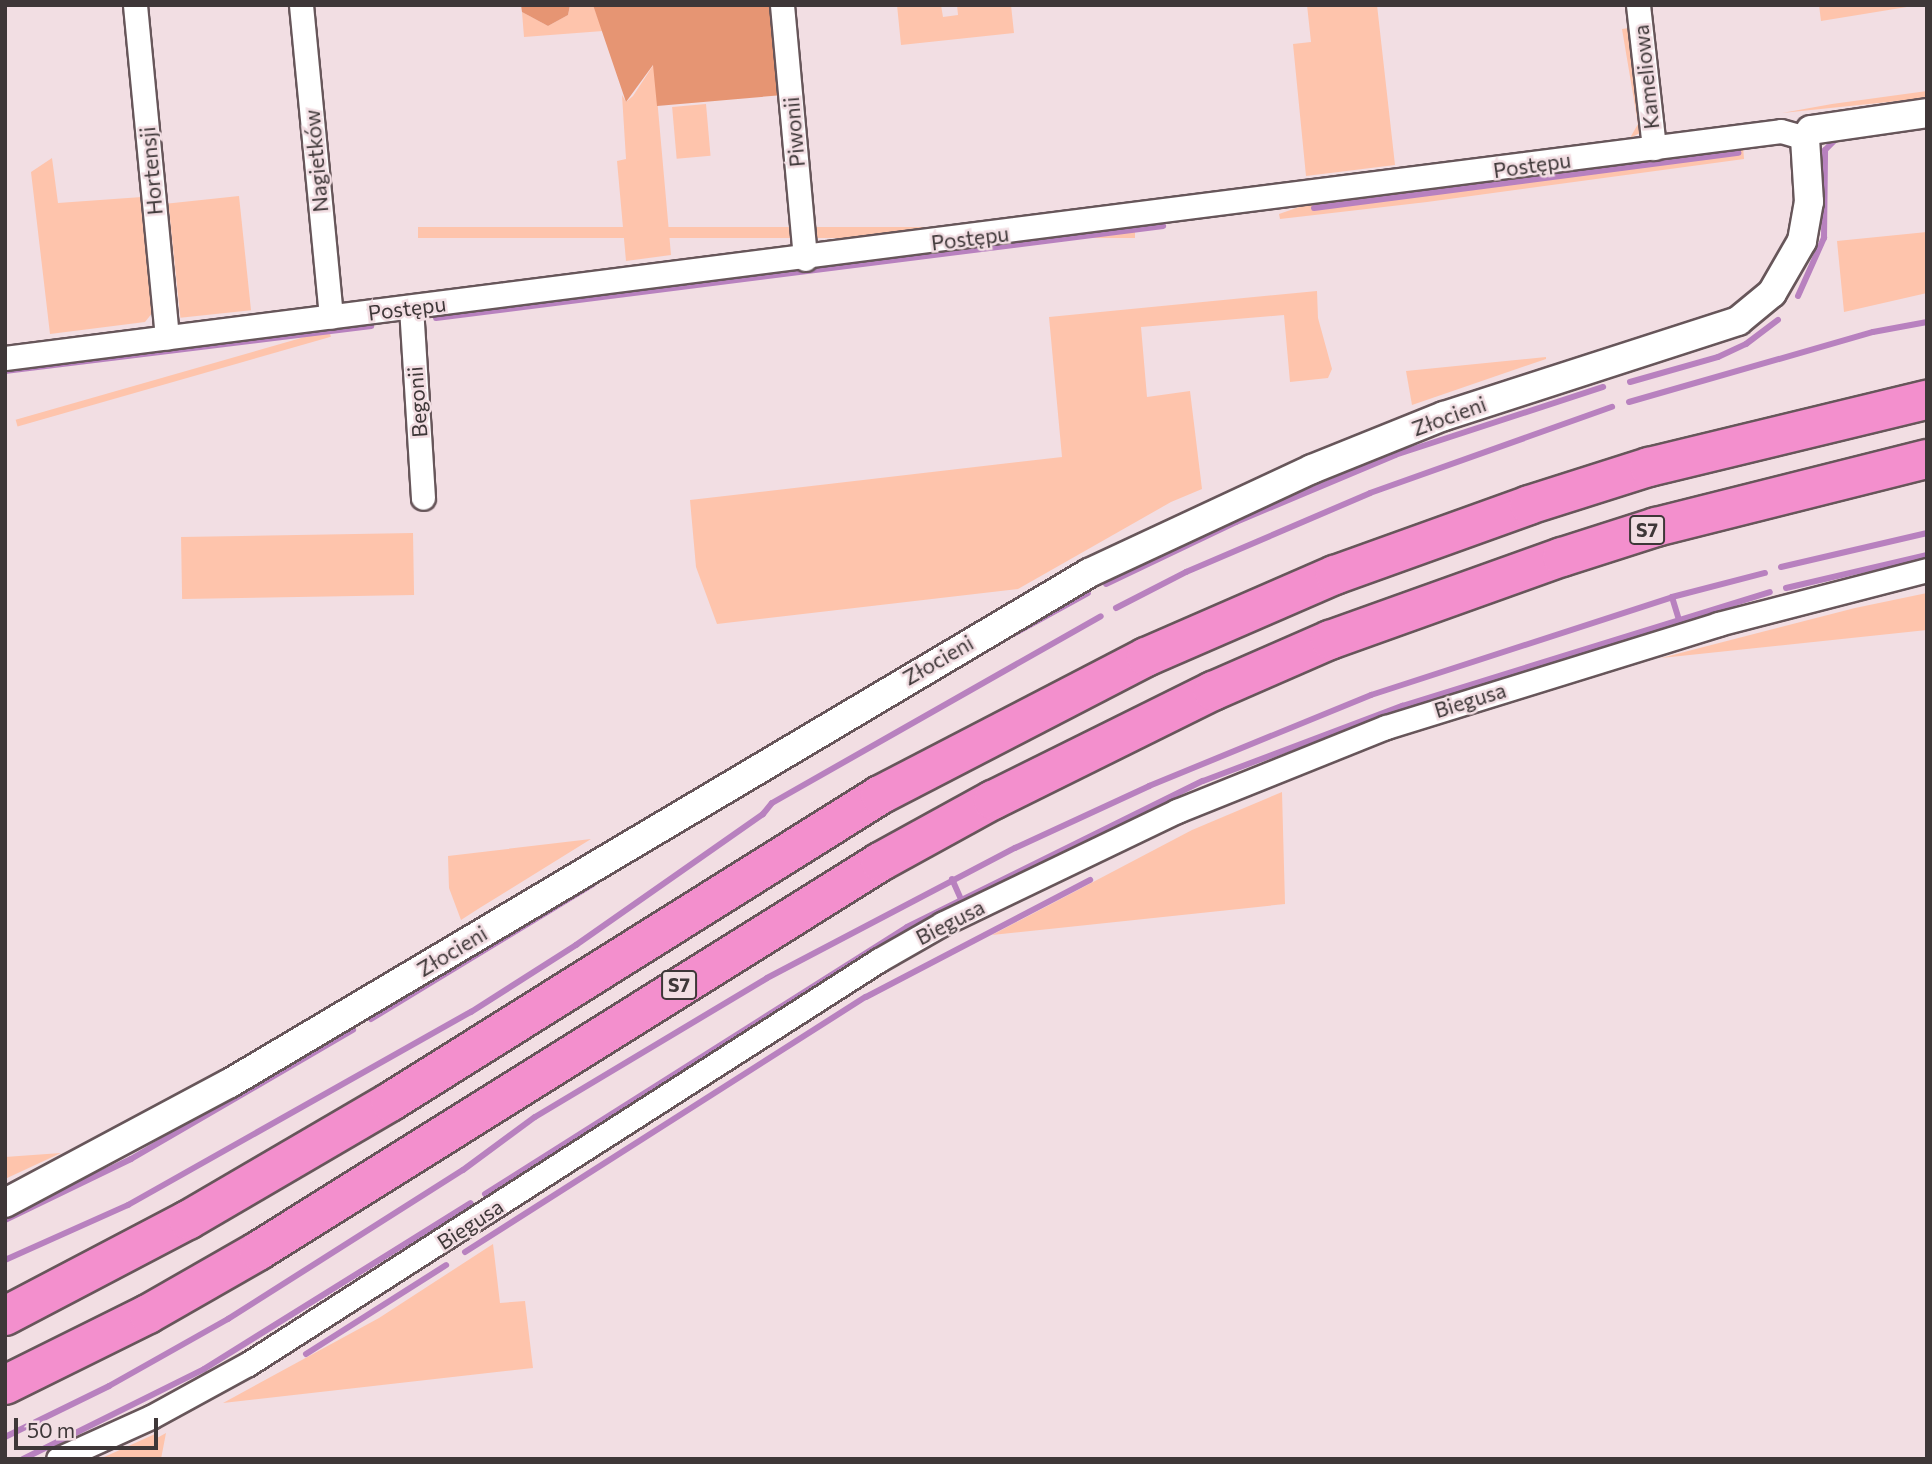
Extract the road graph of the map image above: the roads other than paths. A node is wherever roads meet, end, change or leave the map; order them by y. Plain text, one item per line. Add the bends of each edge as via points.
1 (135, 5) edge
2 (301, 5) edge
3 (315, 5) edge
4 (782, 5) edge
5 (1638, 5) edge
6 (1927, 113) edge
7 (1805, 138) junction
8 (1654, 148) junction
9 (805, 259) junction
10 (411, 307) junction
11 (338, 316) junction
12 (167, 337) junction
13 (5, 358) edge
14 (1927, 400) edge
15 (1927, 459) edge
16 (423, 498) dead end
17 (1927, 570) edge
18 (5, 1203) edge
19 (5, 1316) edge
20 (5, 1385) edge
21 (58, 1459) edge

1 - 12 street, Hortensji
2 - 11 street, Nagietków
3 - 11 street, Nagietków
4 - 9 street, Piwonii
5 - 8 street, Kameliowa
6 - 7 street via 1818,127
7 - 8 street, Postępu via 1781,131
7 - 18 street, Złocieni via 1809,202 1802,241 1772,293 1738,321 1444,416 1276,485 1089,573 230,1083
8 - 9 street, Postępu
9 - 10 street, Postępu
10 - 11 street, Postępu
10 - 16 street, Begonii
11 - 12 street, Postępu
12 - 13 street, Postępu
14 - 19 highway, S7 via 1763,437 1529,505 1335,575 1146,657 880,795 390,1102 146,1243
15 - 20 highway, S7 via 1656,527 1562,557 1341,636 1213,691 993,800 880,862 258,1251 148,1314
17 - 21 street, Biegusa via 1718,624 1386,727 1177,811 942,924 879,960 248,1364 151,1417

